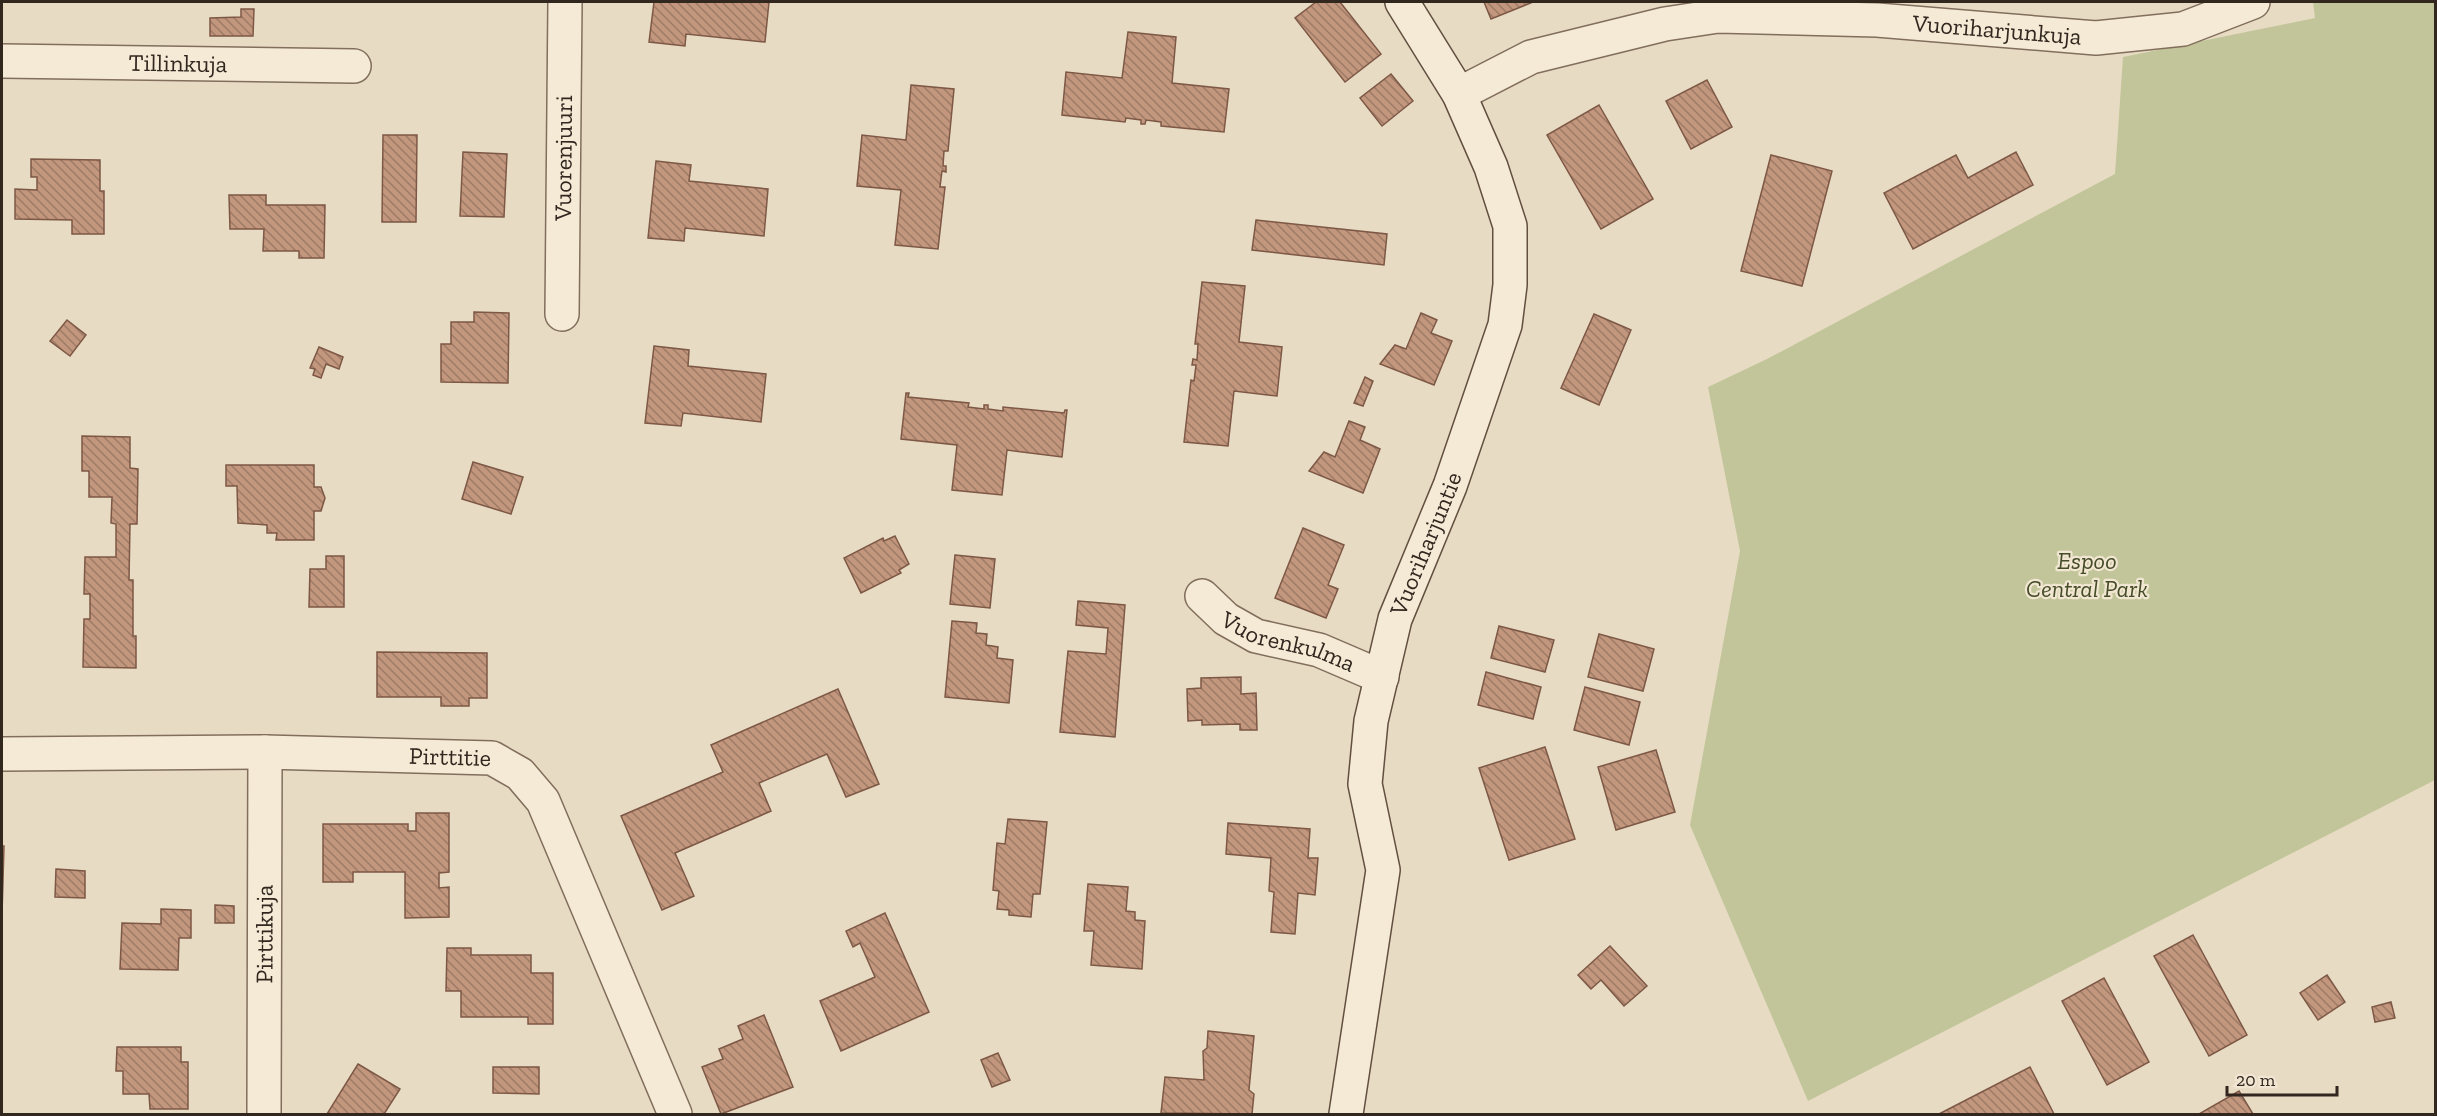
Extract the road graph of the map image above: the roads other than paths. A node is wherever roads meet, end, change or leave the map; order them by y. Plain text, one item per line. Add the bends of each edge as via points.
1 (565, 2) edge
2 (1402, 2) edge
3 (2253, 2) edge
4 (2, 61) edge
5 (354, 66) dead end
6 (1459, 94) junction
7 (562, 314) dead end
8 (1202, 596) dead end
9 (1382, 677) junction
10 (266, 752) junction
11 (2, 754) edge
12 (264, 1114) edge
13 (675, 1114) edge
14 (1346, 1114) edge

1 - 7 street, Vuorenjuuri
2 - 6 street, Vuoriharjuntie
3 - 6 street, Vuoriharjunkuja via 2183,29 2096,38 1877,20 1718,16 1665,24 1531,57
4 - 5 street, Tillinkuja
6 - 9 street, Vuoriharjuntie via 1491,167 1510,226 1505,325 1450,486 1395,619
8 - 9 street, Vuorenkulma via 1226,619 1256,636 1319,650
9 - 14 street, Vuoriharjuntie via 1371,720 1365,784 1383,870
10 - 11 street, Pirttitie
10 - 12 street, Pirttikuja
10 - 13 street, Pirttitie via 492,758 520,774 543,801

